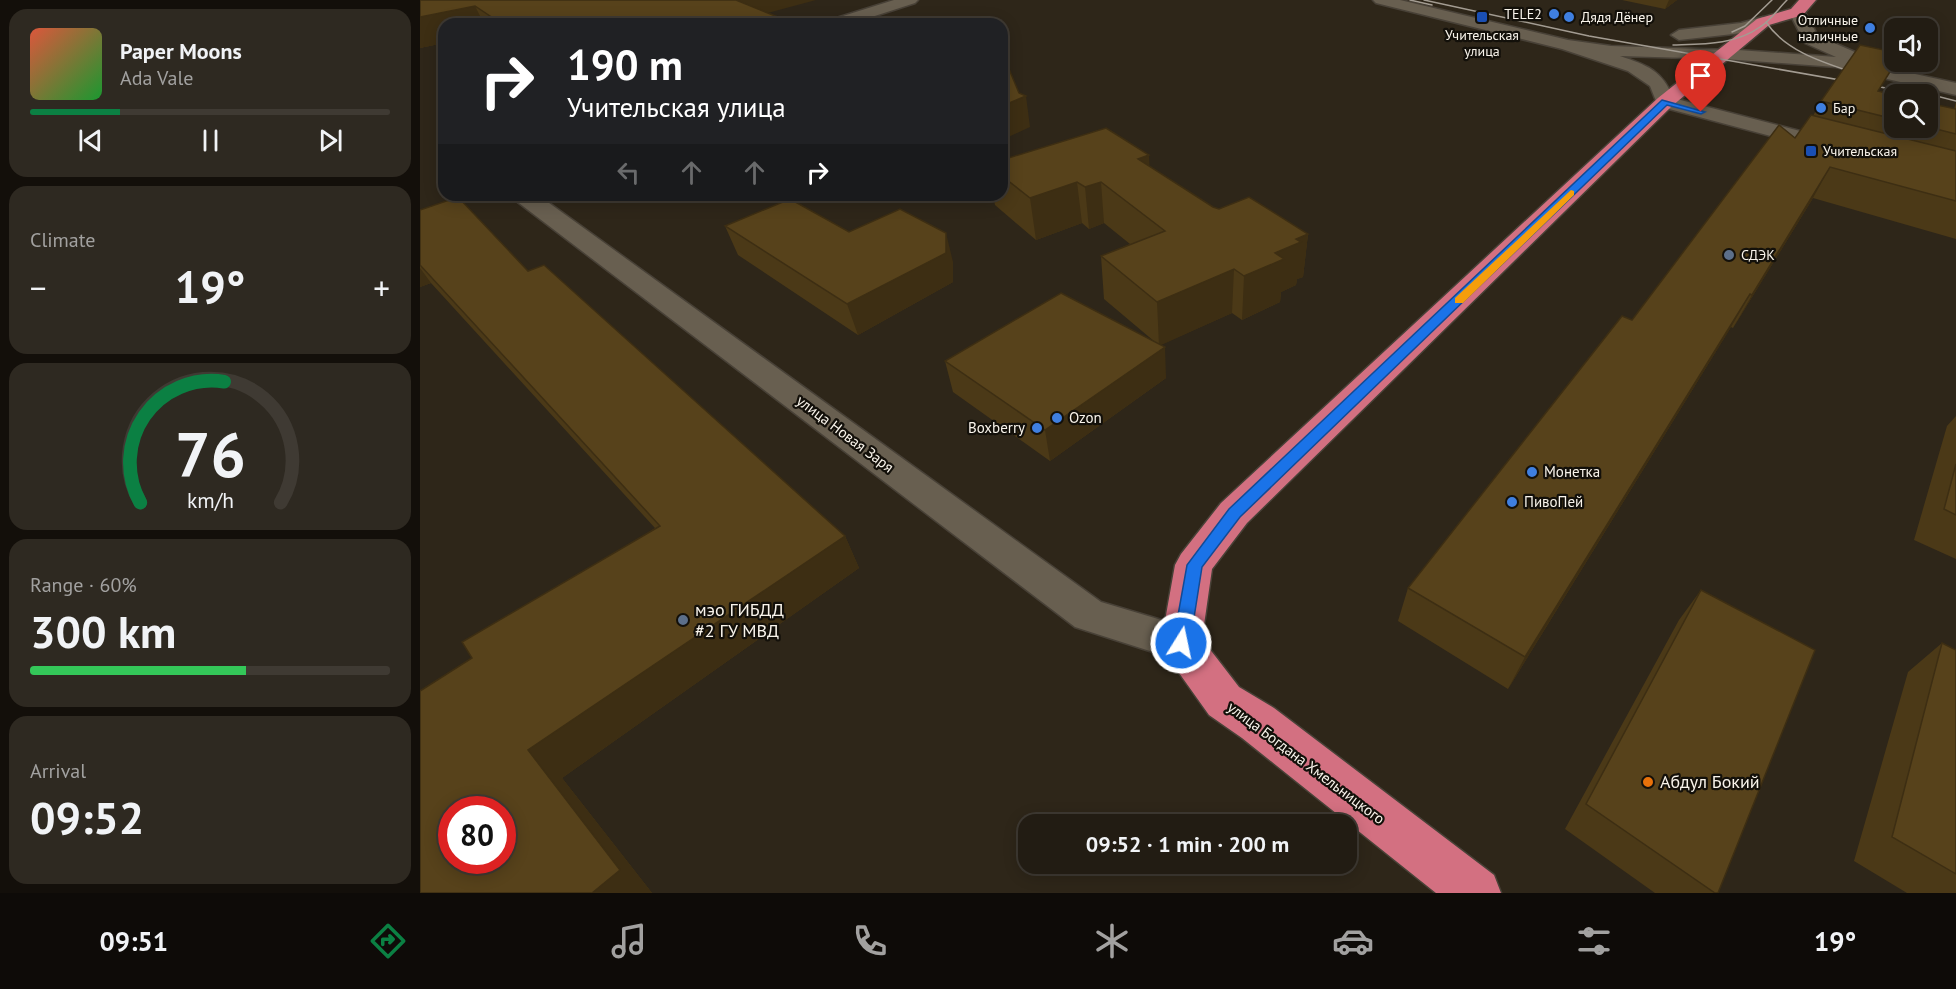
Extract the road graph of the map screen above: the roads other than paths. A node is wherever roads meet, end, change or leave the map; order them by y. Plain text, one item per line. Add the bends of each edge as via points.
1 (910, 0) edge
2 (1381, 0) edge
3 (1803, 6) edge
4 (1753, 7) dead end
5 (852, 18) edge
6 (1763, 22) junction
7 (1568, 45) junction
8 (1724, 54) junction
9 (1909, 79) junction
10 (1956, 89) edge
11 (1665, 102) junction
12 (1852, 151) edge
13 (531, 201) edge
14 (1181, 643) junction
15 (1476, 893) edge

1 - 5 street
2 - 7 street
3 - 6 highway
3 - 9 street via 1811,39
4 - 6 highway
6 - 8 highway
6 - 8 street via 1724,31 1647,35
7 - 8 street via 1611,51
7 - 11 street via 1634,67 1658,83
8 - 9 street via 1836,62
8 - 11 highway
9 - 10 street
11 - 12 street
11 - 14 highway via 1234,513 1194,565
13 - 14 street, улица Новая Заря via 1089,615
14 - 15 highway, улица Богдана Хмельницкого via 1224,701 1258,723

